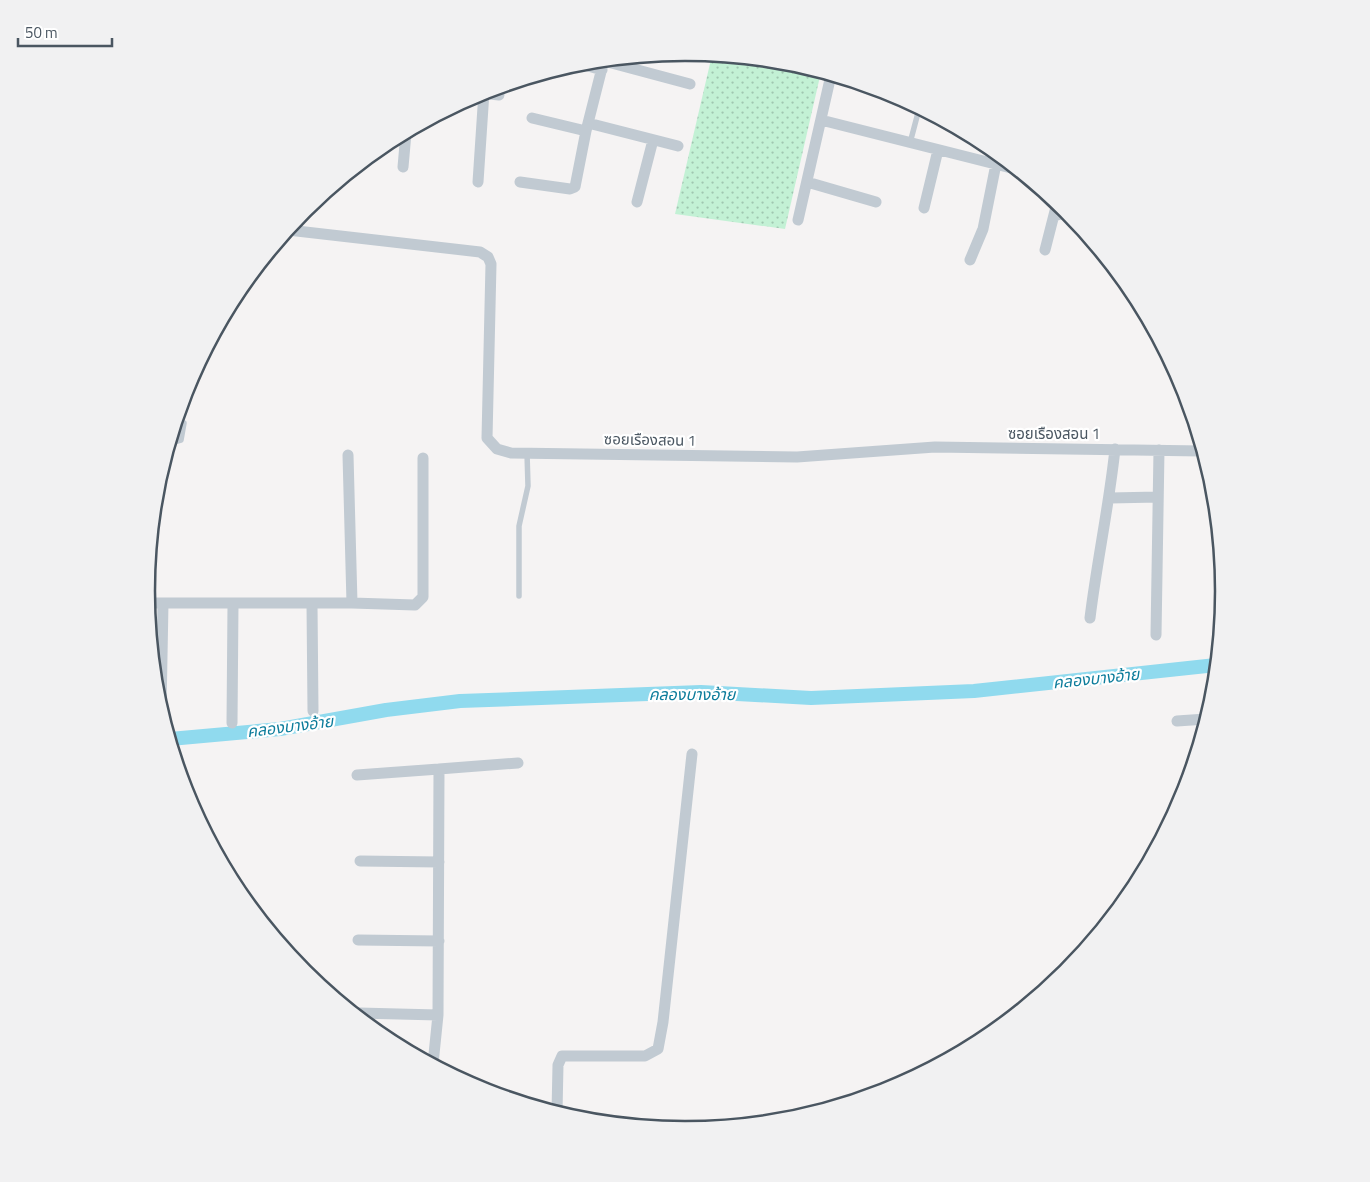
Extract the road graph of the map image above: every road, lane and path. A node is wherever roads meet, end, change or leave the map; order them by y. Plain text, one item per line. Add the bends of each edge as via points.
1 (613, 66) edge
2 (602, 68) edge
3 (830, 82) edge
4 (690, 84) dead end
5 (483, 102) edge
6 (917, 115) edge
7 (532, 118) dead end
8 (821, 120) junction
9 (587, 127) junction
10 (653, 140) junction
11 (405, 142) edge
12 (910, 143) junction
13 (678, 146) dead end
14 (938, 150) junction
15 (996, 164) joint
16 (403, 167) dead end
17 (478, 182) dead end
18 (520, 182) dead end
19 (807, 182) junction
20 (637, 202) dead end
21 (876, 202) dead end
22 (924, 208) dead end
23 (1055, 212) edge
24 (1059, 215) edge
25 (1054, 216) junction
26 (798, 220) dead end
27 (297, 231) edge
28 (1044, 250) dead end
29 (970, 260) dead end
30 (184, 423) dead end
31 (177, 442) edge
32 (1115, 449) junction
33 (1158, 450) junction
34 (1196, 451) edge
35 (527, 453) junction
36 (348, 455) dead end
37 (422, 458) dead end
38 (1158, 497) junction
39 (1110, 498) junction
40 (519, 596) dead end
41 (163, 603) junction
42 (352, 603) junction
43 (155, 604) edge
44 (233, 604) junction
45 (312, 604) junction
46 (1090, 618) dead end
47 (1156, 635) dead end
48 (162, 672) edge
49 (313, 711) dead end
50 (1199, 720) edge
51 (1178, 721) dead end
52 (232, 723) dead end
53 (692, 754) dead end
54 (518, 763) dead end
55 (439, 769) junction
56 (357, 775) dead end
57 (360, 861) dead end
58 (439, 862) junction
59 (358, 940) dead end
60 (439, 940) junction
61 (366, 1013) edge
62 (438, 1016) junction
63 (435, 1058) edge
64 (557, 1105) edge

1 - 4 street
2 - 9 street
3 - 8 street
5 - 17 street
6 - 12 lane
7 - 9 street
8 - 12 street
8 - 19 street
9 - 10 street
9 - 18 street via 575,187
10 - 13 street
10 - 20 street
11 - 16 street
12 - 14 street
14 - 15 street
14 - 22 street
15 - 29 street via 983,229
19 - 21 street
19 - 26 street
23 - 25 street
24 - 25 street
25 - 28 street
27 - 35 street, ซอยเรืองสอน 1 via 480,252 488,257 491,264 487,438 497,449
30 - 31 lane via 181,440
32 - 33 street, ซอยเรืองสอน 1
32 - 35 street, ซอยเรืองสอน 1 via 934,447 796,457
32 - 39 street
33 - 34 street, ซอยเรืองสอน 1
33 - 38 street
35 - 40 lane via 528,486 519,526
36 - 42 street
37 - 42 street via 423,597 415,605
38 - 39 street
38 - 47 street
39 - 46 street
41 - 43 street
41 - 44 street
41 - 48 street
42 - 45 street
44 - 45 street
44 - 52 street
45 - 49 street
50 - 51 street
53 - 64 street via 658,1049 645,1056 562,1056 558,1065
54 - 55 street
55 - 56 street
55 - 58 street
57 - 58 street
58 - 60 street
59 - 60 street
60 - 62 street
61 - 62 street
62 - 63 street

